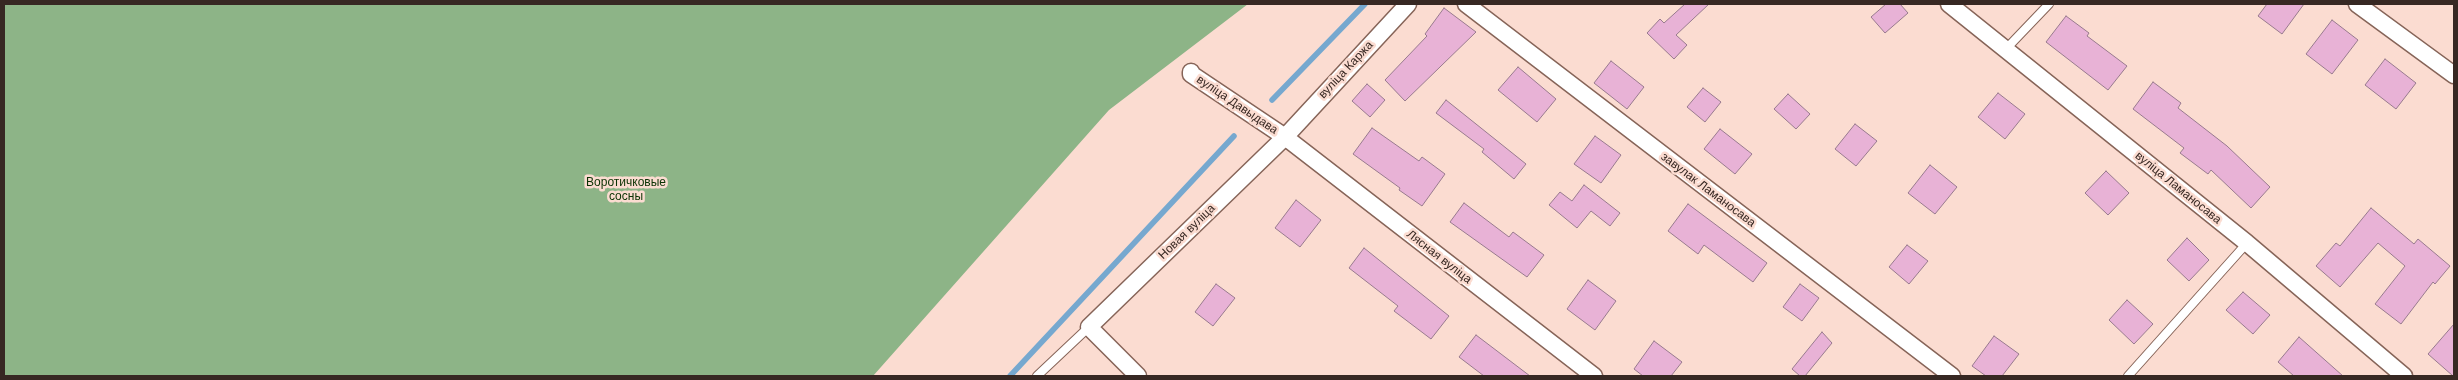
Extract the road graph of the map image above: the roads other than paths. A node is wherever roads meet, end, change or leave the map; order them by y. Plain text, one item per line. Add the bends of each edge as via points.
1 (1408, 4) edge
2 (1466, 4) edge
3 (1949, 4) edge
4 (2049, 4) edge
5 (2357, 4) edge
6 (2004, 50) junction
7 (1191, 72) dead end
8 (2454, 75) edge
9 (1285, 137) junction
10 (2247, 243) junction
11 (1089, 327) junction
12 (1037, 376) edge
13 (1138, 376) edge
14 (1594, 376) edge
15 (1952, 376) edge
16 (2128, 376) edge
17 (2404, 376) edge

1 - 9 street, вуліца Каржа
2 - 15 street, завулак Ламаносава
3 - 6 street, вуліца Ламаносава
4 - 6 lane
5 - 8 street
6 - 10 street, вуліца Ламаносава
7 - 9 street, вуліца Давыдава
9 - 11 street, Новая вуліца
9 - 14 street, Лясная вуліца
10 - 16 lane
10 - 17 street, вуліца Ламаносава
11 - 12 lane, Новая вуліца
11 - 13 street

